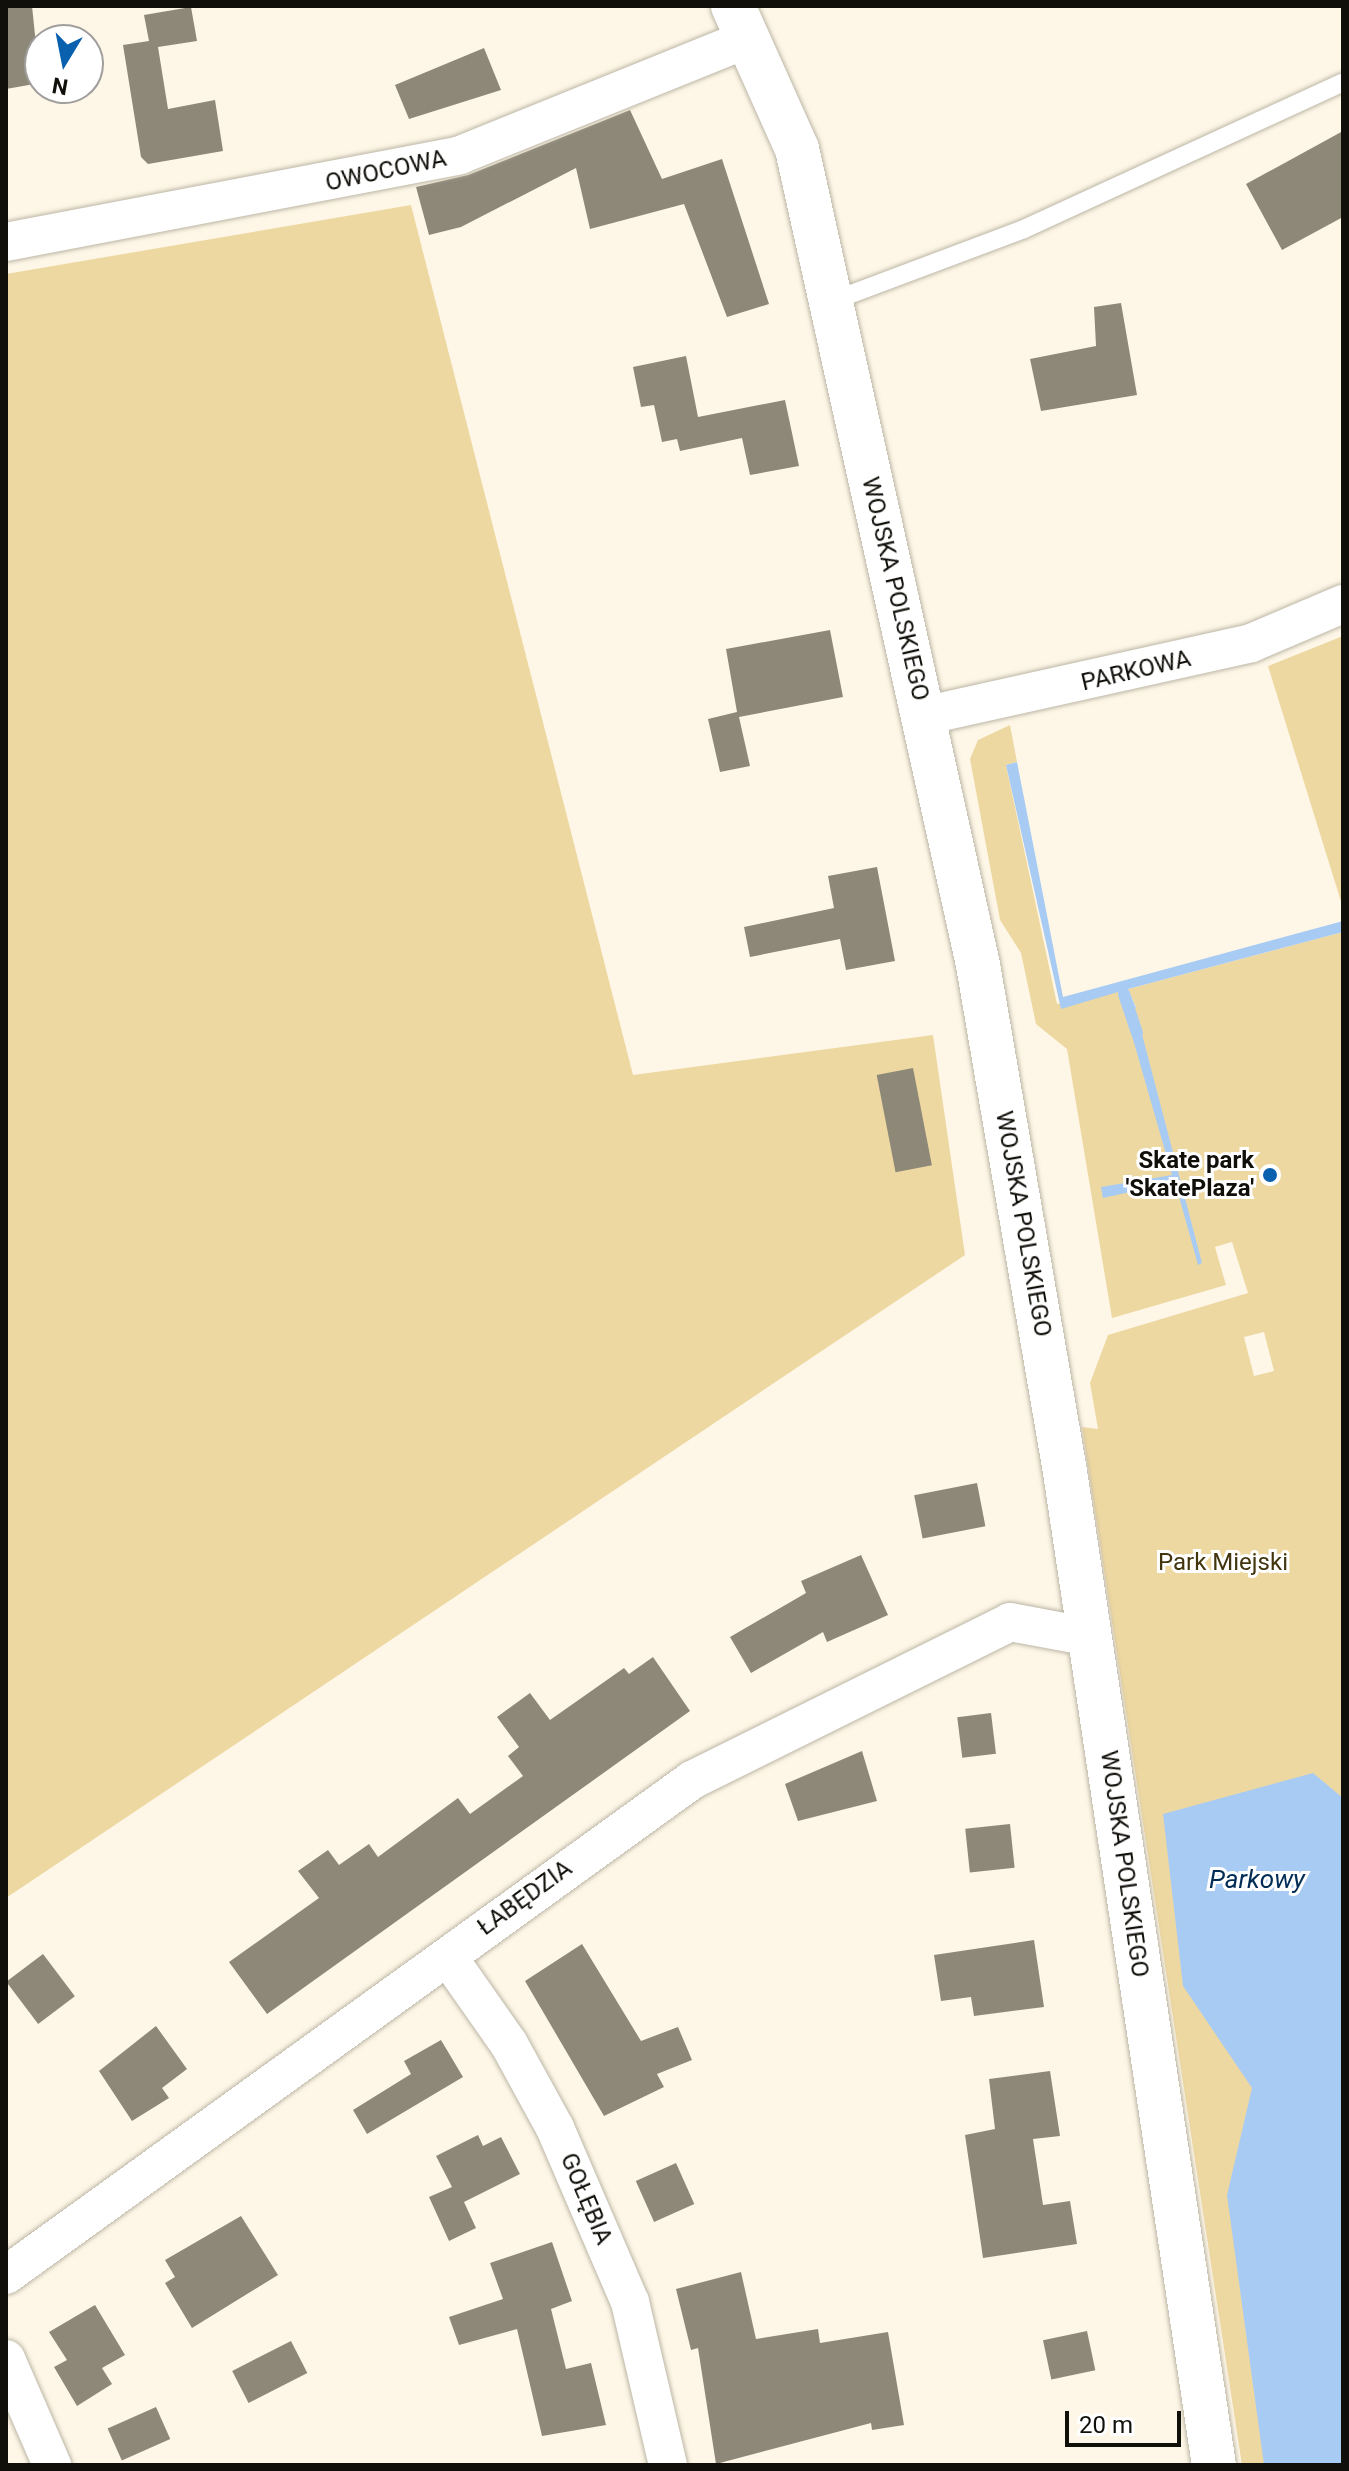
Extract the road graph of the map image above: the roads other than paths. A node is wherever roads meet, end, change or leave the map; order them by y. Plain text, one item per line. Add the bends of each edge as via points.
1 (740, 22) edge
2 (1343, 82) edge
3 (6, 242) edge
4 (830, 302) junction
5 (1343, 604) edge
6 (923, 716) junction
7 (1090, 1637) junction
8 (448, 1957) junction
9 (6, 2275) edge
10 (6, 2359) edge
11 (52, 2465) edge
12 (668, 2465) edge
13 (1214, 2465) edge

1 - 3 street, OWOCOWA via 460,155
1 - 4 street, WOJSKA POLSKIEGO via 797,149
2 - 4 lane via 1024,229
4 - 6 street, WOJSKA POLSKIEGO
5 - 6 street, PARKOWA via 1251,643
6 - 7 street, WOJSKA POLSKIEGO via 978,965
7 - 8 street, ŁABĘDZIA via 1010,1622 889,1677 692,1780
7 - 13 street, WOJSKA POLSKIEGO
8 - 9 street, ŁABĘDZIA
8 - 12 street, GOŁĘBIA via 509,2044 555,2128 630,2302
10 - 11 street

